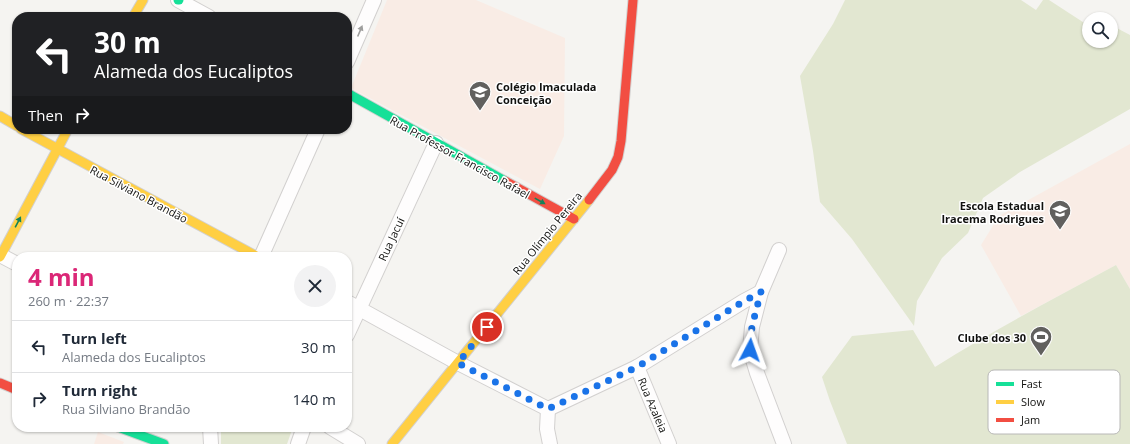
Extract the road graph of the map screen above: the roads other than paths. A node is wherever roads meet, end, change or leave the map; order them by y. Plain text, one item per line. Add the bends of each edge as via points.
1 (143, 0) edge
2 (178, 0) edge
3 (374, 0) edge
4 (633, 0) edge
5 (136, 12) edge
6 (199, 12) edge
7 (352, 51) edge
8 (352, 96) edge
9 (0, 116) edge
10 (12, 123) edge
11 (30, 134) edge
12 (65, 134) edge
13 (316, 134) edge
14 (436, 143) junction
15 (56, 149) junction
16 (574, 219) junction
17 (779, 250) dead end
18 (250, 252) edge
19 (261, 252) edge
20 (0, 256) edge
21 (12, 262) edge
22 (761, 292) junction
23 (352, 304) edge
24 (360, 308) junction
25 (352, 325) edge
26 (458, 363) junction
27 (637, 367) junction
28 (0, 383) edge
29 (12, 388) edge
30 (548, 409) junction
31 (132, 432) edge
32 (210, 432) edge
33 (302, 432) edge
34 (338, 432) edge
35 (164, 444) edge
36 (211, 444) edge
37 (298, 444) edge
38 (358, 444) edge
39 (392, 444) edge
40 (550, 444) edge
41 (669, 444) edge
42 (784, 444) edge

1 - 5 street
2 - 6 street
7 -> 3 street
4 - 16 street, Rua Olímpio Pereira via 618,157 612,170
8 - 14 street, Rua Professor Francisco Rafael
9 - 10 street
11 - 15 street, Rua Silviano Brandão
12 - 15 street
13 - 19 street
14 -> 16 street, Rua Professor Francisco Rafael
14 - 24 street, Rua Jacuí
15 - 18 street, Rua Silviano Brandão
20 -> 15 street
16 - 26 street, Rua Olímpio Pereira
17 - 22 street
20 - 21 street
22 - 27 street
22 - 42 street via 752,326 750,350
23 - 24 street
24 - 25 street, Rua Jacuí
24 - 26 street
26 - 30 street
26 - 39 street, Rua Olímpio Pereira
27 - 30 street
27 - 41 street, Rua Azaleia
28 - 29 street
30 - 40 street via 547,429
31 - 35 street
32 - 36 street
33 - 37 street
34 - 38 street

